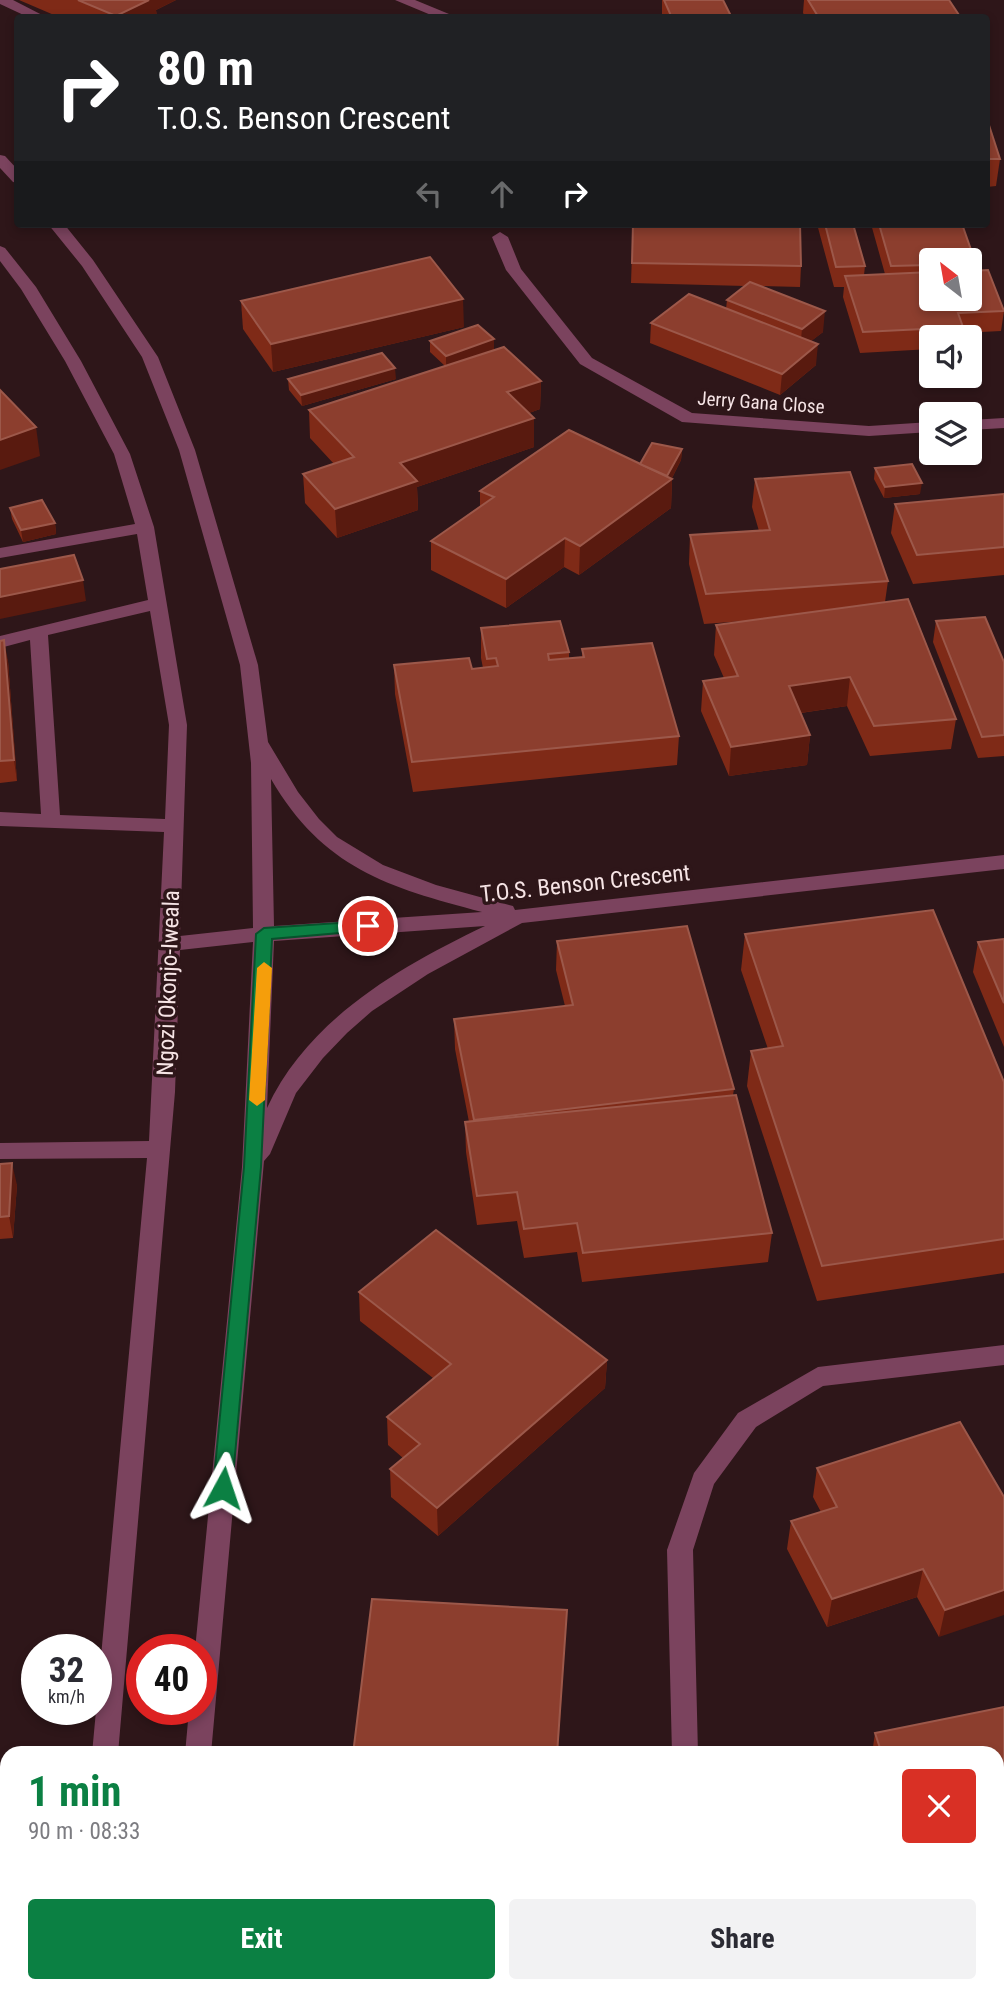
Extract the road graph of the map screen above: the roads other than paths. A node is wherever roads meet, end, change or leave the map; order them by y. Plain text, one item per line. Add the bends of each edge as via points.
1 (2, 0) edge
2 (402, 0) edge
3 (33, 14) edge
4 (442, 14) edge
5 (0, 159) edge
6 (14, 175) edge
7 (59, 228) edge
8 (500, 237) dead end
9 (0, 251) edge
10 (1004, 423) edge
11 (982, 424) edge
12 (919, 428) edge
13 (145, 527) junction
14 (0, 553) edge
15 (158, 603) junction
16 (39, 632) junction
17 (0, 642) edge
18 (258, 737) junction
19 (0, 819) edge
20 (51, 821) junction
21 (174, 826) junction
22 (1004, 862) edge
23 (525, 916) junction
24 (264, 934) junction
25 (169, 944) junction
26 (156, 1149) junction
27 (0, 1151) edge
28 (253, 1167) junction
29 (1004, 1355) edge
30 (105, 1746) edge
31 (199, 1746) edge
32 (685, 1746) edge

1 - 3 street
2 - 4 street
5 - 6 street
7 - 18 street via 150,357 187,450 250,665
8 - 12 street, Jerry Gana Close via 514,270 586,361 688,418 869,431
9 - 13 street, Ngozi Okonjo-Iweala via 73,360 122,454
10 - 11 street
13 - 14 street
13 - 15 street, Ngozi Okonjo-Iweala
15 - 16 street
15 - 21 street, Ngozi Okonjo-Iweala via 178,725
16 - 17 street
16 - 20 street
18 - 23 street via 286,790 313,826 356,859 418,888
18 - 24 street
19 - 20 street
20 - 21 street
21 - 25 street, Ngozi Okonjo-Iweala
22 - 23 street, T.O.S. Benson Crescent
23 - 24 street, T.O.S. Benson Crescent
23 - 28 street via 390,985 341,1025 292,1082
24 - 25 street, T.O.S. Benson Crescent
24 - 28 street
25 - 26 street, Ngozi Okonjo-Iweala
26 - 27 street
26 - 30 street, Ngozi Okonjo-Iweala
28 - 31 street
29 - 32 street via 818,1377 747,1420 703,1480 680,1550

